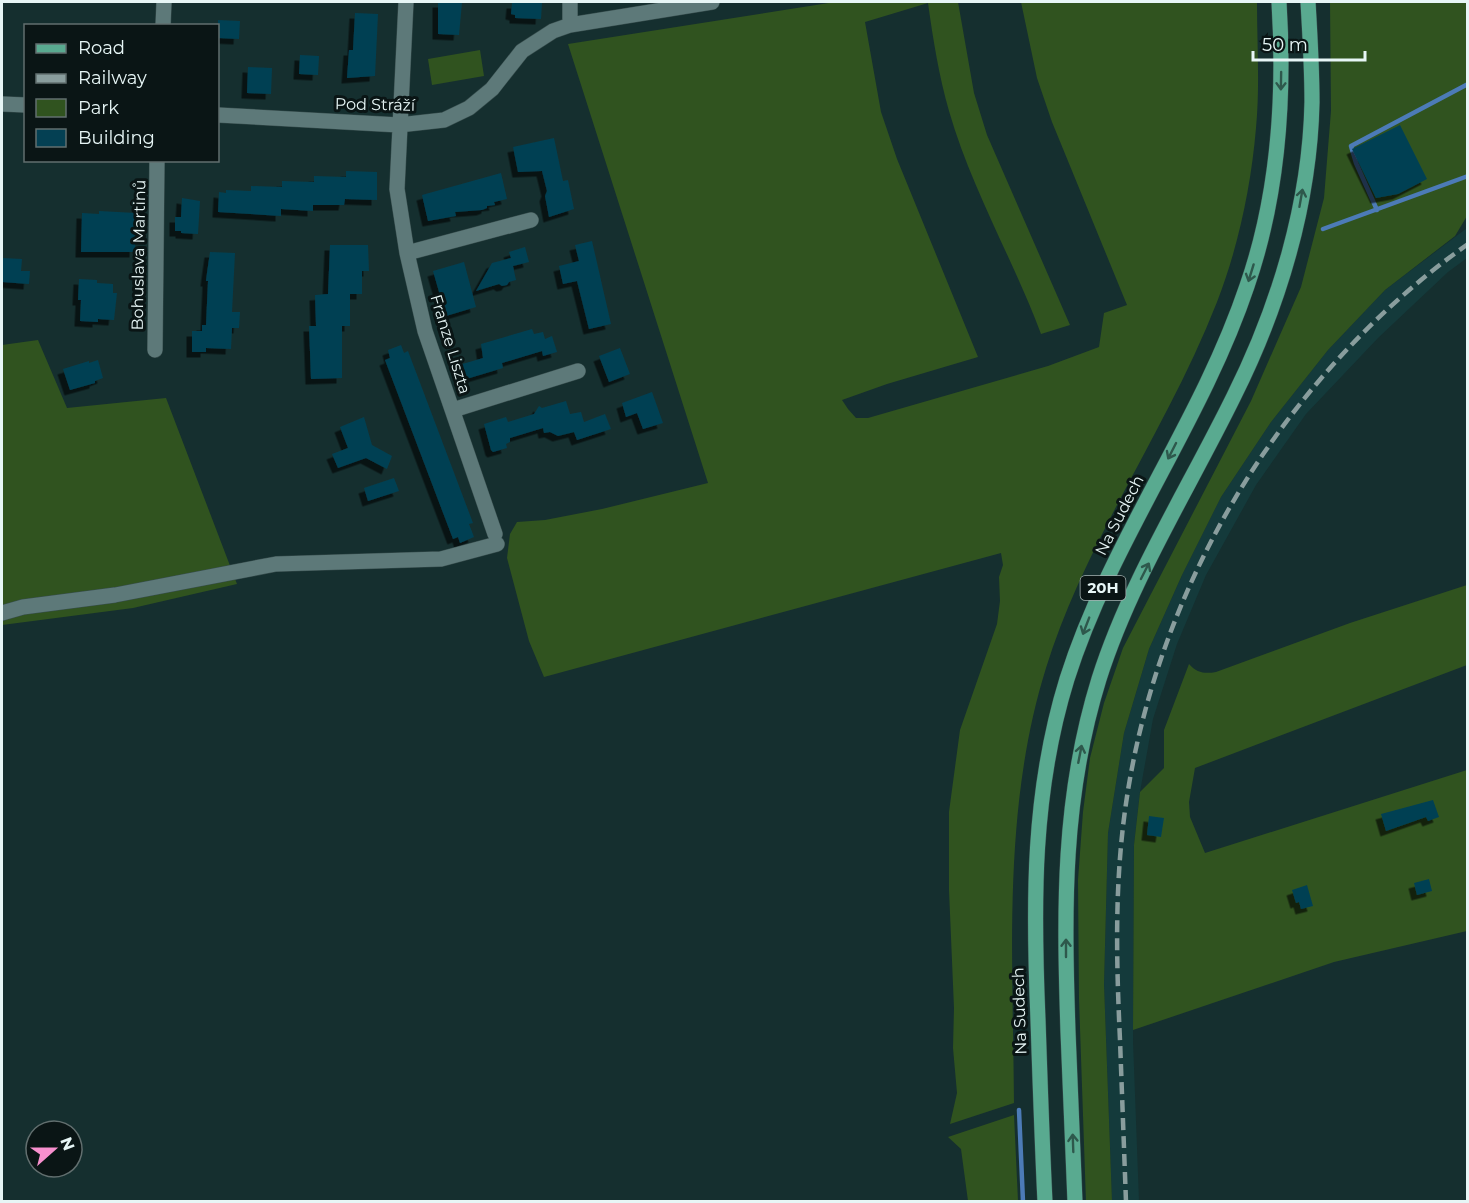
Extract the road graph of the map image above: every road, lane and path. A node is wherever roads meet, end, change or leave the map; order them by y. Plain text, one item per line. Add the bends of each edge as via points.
1 (164, 2) edge
2 (406, 2) edge
3 (570, 2) edge
4 (712, 2) edge
5 (1279, 2) edge
6 (1308, 2) edge
7 (675, 4) edge
8 (163, 24) edge
9 (570, 25) junction
10 (2, 104) edge
11 (24, 105) edge
12 (219, 115) edge
13 (399, 125) junction
14 (158, 162) edge
15 (531, 220) dead end
16 (408, 253) junction
17 (155, 350) dead end
18 (578, 371) dead end
19 (453, 410) junction
20 (2, 613) edge
21 (1044, 1202) edge
22 (1075, 1202) edge

1 - 8 street
2 - 13 street, Franze Liszta
3 - 9 street
4 - 7 street, Pod Stráží
5 -> 21 main road, Na Sudech / 20H via 1282,52 1278,147 1271,194 1247,287 1207,382 1090,616 1067,679 1049,748 1038,823 1035,900
22 -> 6 main road, 20H via 1066,900 1069,825 1080,751 1100,675 1129,603 1236,392 1275,297 1292,242 1312,105
7 - 9 street, Pod Stráží
9 - 13 street, Pod Stráží via 522,51 492,89 469,108 444,120
10 - 11 street
12 - 13 street, Pod Stráží
13 - 16 street, Franze Liszta via 397,189
14 - 17 street, Bohuslava Martinů
15 - 16 street
16 - 19 street, Franze Liszta via 425,331
18 - 19 street, Franze Liszta
19 - 20 street, Franze Liszta via 496,539 441,559 276,564 115,596

